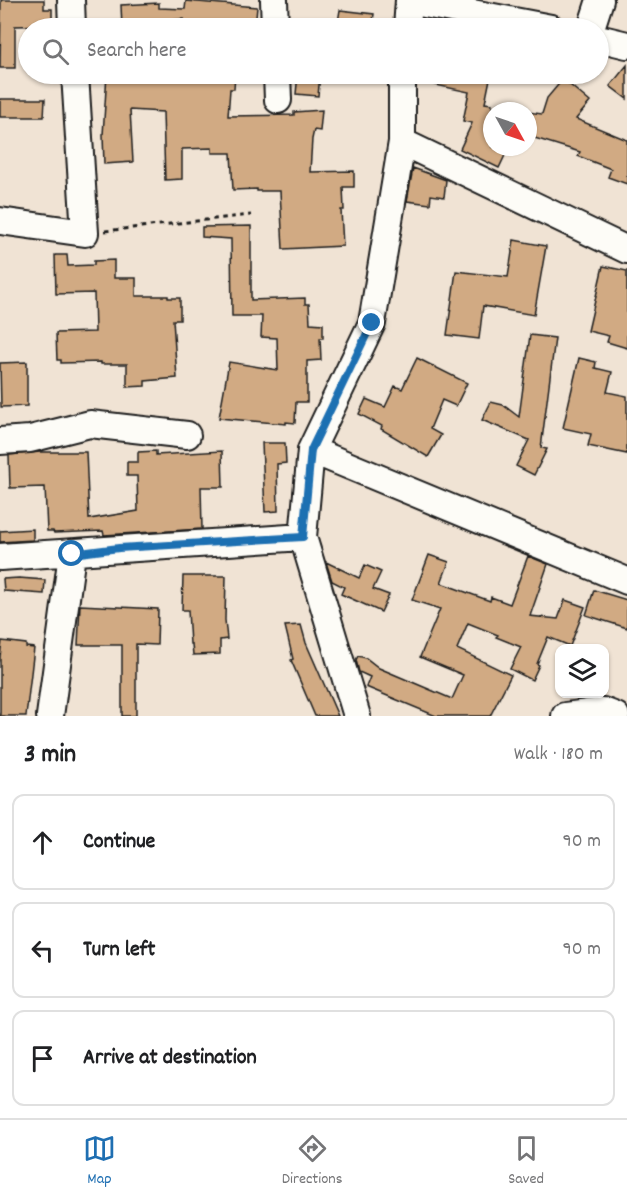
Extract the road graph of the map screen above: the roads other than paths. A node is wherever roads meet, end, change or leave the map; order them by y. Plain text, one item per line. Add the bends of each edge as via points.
1 (71, 0) edge
2 (274, 0) edge
3 (409, 0) edge
4 (600, 0) edge
5 (72, 18) edge
6 (275, 18) edge
7 (407, 18) edge
8 (501, 18) edge
9 (594, 18) edge
10 (609, 41) edge
11 (627, 45) edge
12 (76, 84) edge
13 (277, 84) edge
14 (402, 84) edge
15 (278, 100) dead end
16 (402, 142) junction
17 (0, 221) edge
18 (627, 250) edge
19 (187, 435) dead end
20 (0, 441) edge
21 (311, 450) junction
22 (303, 537) junction
23 (72, 554) junction
24 (0, 557) edge
25 (627, 581) edge
26 (50, 716) edge
27 (357, 716) edge
28 (565, 716) edge
29 (616, 716) edge

1 - 5 street
2 - 6 street
3 - 7 street
3 - 8 street
4 - 9 street
10 - 11 street
12 - 17 street via 85,233
13 - 15 street
14 - 16 street
16 - 18 street
16 - 21 street via 372,323
19 - 20 street via 90,424 30,439
21 - 22 street
21 - 25 street
22 - 23 street
22 - 27 street
23 - 24 street
23 - 26 street
28 - 29 street via 603,711

